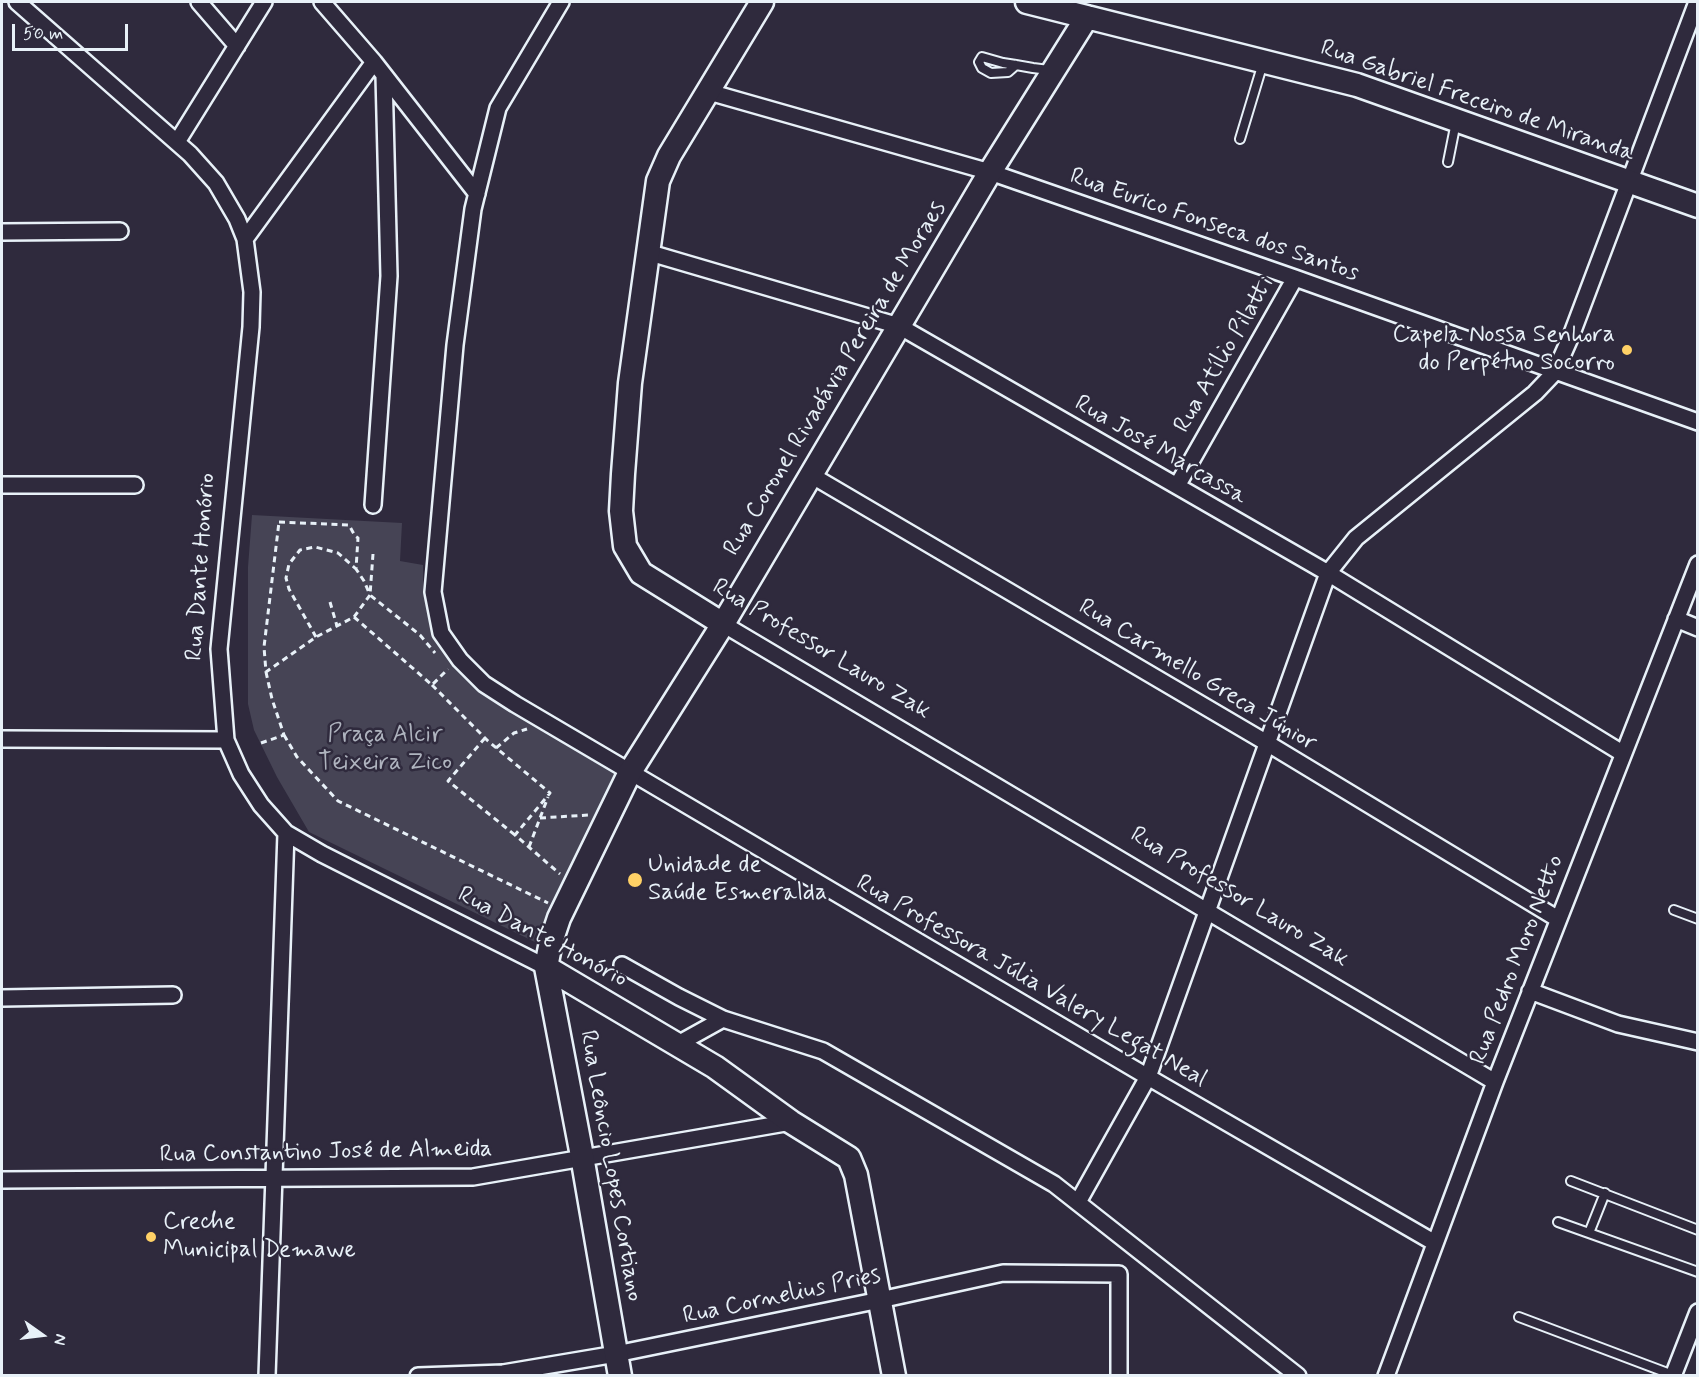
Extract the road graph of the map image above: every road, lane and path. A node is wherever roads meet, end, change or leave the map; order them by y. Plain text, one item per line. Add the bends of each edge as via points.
1 (17, 2) edge
2 (199, 2) edge
3 (264, 2) edge
4 (322, 2) edge
5 (561, 2) edge
6 (762, 2) edge
7 (1027, 2) edge
8 (1697, 2) edge
9 (1087, 17) junction
10 (237, 46) junction
11 (374, 62) junction
12 (1263, 62) junction
13 (1016, 65) dead end
14 (1053, 71) junction
15 (384, 75) junction
16 (709, 92) junction
17 (1456, 120) junction
18 (1240, 139) dead end
19 (177, 142) junction
20 (1448, 162) dead end
21 (990, 172) junction
22 (1630, 182) junction
23 (477, 194) junction
24 (1698, 206) edge
25 (120, 231) dead end
26 (2, 232) edge
27 (245, 238) junction
28 (647, 252) junction
29 (1295, 278) junction
30 (899, 326) junction
31 (1555, 372) junction
32 (1698, 422) edge
33 (811, 475) junction
34 (2, 485) edge
35 (135, 485) dead end
36 (1177, 486) junction
37 (373, 505) dead end
38 (373, 554) dead end
39 (1698, 564) edge
40 (356, 568) junction
41 (1328, 573) junction
42 (370, 595) junction
43 (330, 602) dead end
44 (354, 616) junction
45 (1676, 619) junction
46 (723, 624) junction
47 (337, 626) junction
48 (1698, 628) edge
49 (316, 637) junction
50 (437, 656) dead end
51 (443, 662) dead end
52 (266, 672) junction
53 (432, 685) junction
54 (530, 728) dead end
55 (284, 735) junction
56 (485, 738) junction
57 (2, 739) edge
58 (226, 740) junction
59 (261, 743) dead end
60 (1267, 744) junction
61 (496, 748) junction
62 (1622, 753) junction
63 (630, 772) junction
64 (550, 793) junction
65 (600, 814) dead end
66 (540, 818) junction
67 (286, 833) junction
68 (515, 835) junction
69 (529, 848) junction
70 (568, 880) dead end
71 (556, 907) dead end
72 (1674, 910) dead end
73 (1207, 911) junction
74 (1558, 919) junction
75 (1698, 919) edge
76 (622, 965) dead end
77 (546, 967) junction
78 (1530, 990) junction
79 (173, 995) dead end
80 (2, 999) edge
81 (723, 1018) junction
82 (682, 1041) junction
83 (1698, 1042) edge
84 (1148, 1077) junction
85 (1495, 1082) junction
86 (790, 1122) junction
87 (582, 1156) junction
88 (273, 1179) junction
89 (2, 1180) edge
90 (1571, 1181) dead end
91 (1605, 1193) junction
92 (1078, 1202) junction
93 (1558, 1222) dead end
94 (1698, 1230) edge
95 (1589, 1233) junction
96 (1436, 1243) junction
97 (1698, 1272) edge
98 (880, 1300) junction
99 (1698, 1312) edge
100 (1519, 1317) dead end
101 (618, 1365) edge
102 (1673, 1375) edge
103 (267, 1376) edge
104 (418, 1376) edge
105 (894, 1376) edge
106 (1119, 1376) edge
107 (1298, 1376) edge
108 (1386, 1376) edge

1 - 19 street, Rua Dante Honório
2 - 10 street
3 - 10 street
4 - 11 street
5 - 23 street, Rua Professora Júlia Valery Legat Neal via 498,108
6 - 16 street, Rua Professor Lauro Zak
7 - 9 street, Rua Gabriel Freceiro de Miranda
8 - 22 street
9 - 12 street, Rua Gabriel Freceiro de Miranda
9 - 14 street, Rua Coronel Rivadávia Pereira de Moraes
10 - 19 street
11 - 15 street
11 - 27 street
12 - 17 street, Rua Gabriel Freceiro de Miranda via 1357,85
12 - 18 lane
13 - 14 lane
14 - 21 street, Rua Coronel Rivadávia Pereira de Moraes
15 - 23 street
15 - 37 street via 389,276
16 - 21 street, Rua Eurico Fonseca dos Santos
16 - 28 street, Rua Professor Lauro Zak via 658,181
17 - 20 lane
17 - 22 street, Rua Gabriel Freceiro de Miranda
19 - 27 street, Rua Dante Honório via 216,183
21 - 29 street, Rua Eurico Fonseca dos Santos
21 - 30 street, Rua Coronel Rivadávia Pereira de Moraes
22 - 24 street, Rua Gabriel Freceiro de Miranda
22 - 31 street
23 - 63 street, Rua Professora Júlia Valery Legat Neal via 454,345 434,592 441,633 484,684
25 - 26 street
27 - 58 street, Rua Dante Honório via 252,292 251,327 219,648
28 - 30 street, Rua José Marcassa
28 - 46 street, Rua Professor Lauro Zak via 623,474 621,511 625,546 641,573
29 - 31 street, Rua Eurico Fonseca dos Santos
29 - 36 street, Rua Atílio Pilatti
30 - 33 street, Rua Coronel Rivadávia Pereira de Moraes
30 - 36 street, Rua José Marcassa
31 - 32 street, Rua Eurico Fonseca dos Santos
31 - 41 street via 1535,393 1356,538
33 - 46 street, Rua Coronel Rivadávia Pereira de Moraes
33 - 60 street, Rua Carmello Greca Júnior
34 - 35 street
36 - 41 street, Rua José Marcassa
38 - 42 path
39 - 45 street, Rua Pedro Moro Netto
40 - 42 path
40 - 49 path via 338,553 315,547 300,550 289,564 289,589
40 - 52 path via 358,538 349,525 279,522 264,647
41 - 60 street
41 - 62 street, Rua José Marcassa
42 - 44 path
42 - 50 path via 420,635
43 - 47 path
44 - 47 path
44 - 53 path
45 - 48 street
45 - 62 street, Rua Pedro Moro Netto
46 - 63 street, Rua Coronel Rivadávia Pereira de Moraes
46 - 73 street, Rua Professor Lauro Zak
47 - 49 path
49 - 52 path
51 - 53 path via 449,668
52 - 55 path
53 - 56 path
54 - 61 path
55 - 59 path
55 - 71 path via 297,757 338,801
56 - 61 path
56 - 68 path via 448,781
57 - 58 street
58 - 67 street, Rua Dante Honório via 261,805
60 - 73 street
60 - 74 street, Rua Carmello Greca Júnior
61 - 64 path
62 - 74 street, Rua Pedro Moro Netto
63 - 77 street, Rua Coronel Rivadávia Pereira de Moraes via 559,918
63 - 84 street, Rua Professora Júlia Valery Legat Neal
64 - 66 path
64 - 68 path
65 - 66 path
66 - 69 path
67 - 77 street, Rua Dante Honório
67 - 88 street
68 - 69 path
69 - 70 path
72 - 75 lane
73 - 84 street
73 - 85 street, Rua Professor Lauro Zak
74 - 78 street, Rua Pedro Moro Netto
76 - 81 street
77 - 82 street, Rua Dante Honório
77 - 87 street, Rua Leôncio Lopes Cortiano
78 - 83 street via 1618,1024
78 - 85 street, Rua Pedro Moro Netto
79 - 80 street
81 - 82 street
81 - 92 street via 823,1051 1054,1184
82 - 86 street, Rua Dante Honório
84 - 92 street
84 - 96 street, Rua Professora Júlia Valery Legat Neal
85 - 96 street, Rua Pedro Moro Netto
86 - 87 street, Rua Constantino José de Almeida
86 - 98 street, Rua Dante Honório via 849,1158 856,1175
87 - 88 street, Rua Constantino José de Almeida via 473,1177
87 - 101 street, Rua Leôncio Lopes Cortiano
88 - 89 street, Rua Constantino José de Almeida
88 - 103 street
90 - 91 lane
91 - 94 lane
91 - 95 lane
92 - 107 street
93 - 95 lane
95 - 97 lane
96 - 108 street, Rua Pedro Moro Netto
98 - 101 street, Rua Cornelius Pries
98 - 105 street
98 - 106 street, Rua Cornelius Pries via 1002,1273 1119,1274
99 - 102 street
100 - 102 lane
101 - 104 street, Rua Cornelius Pries

